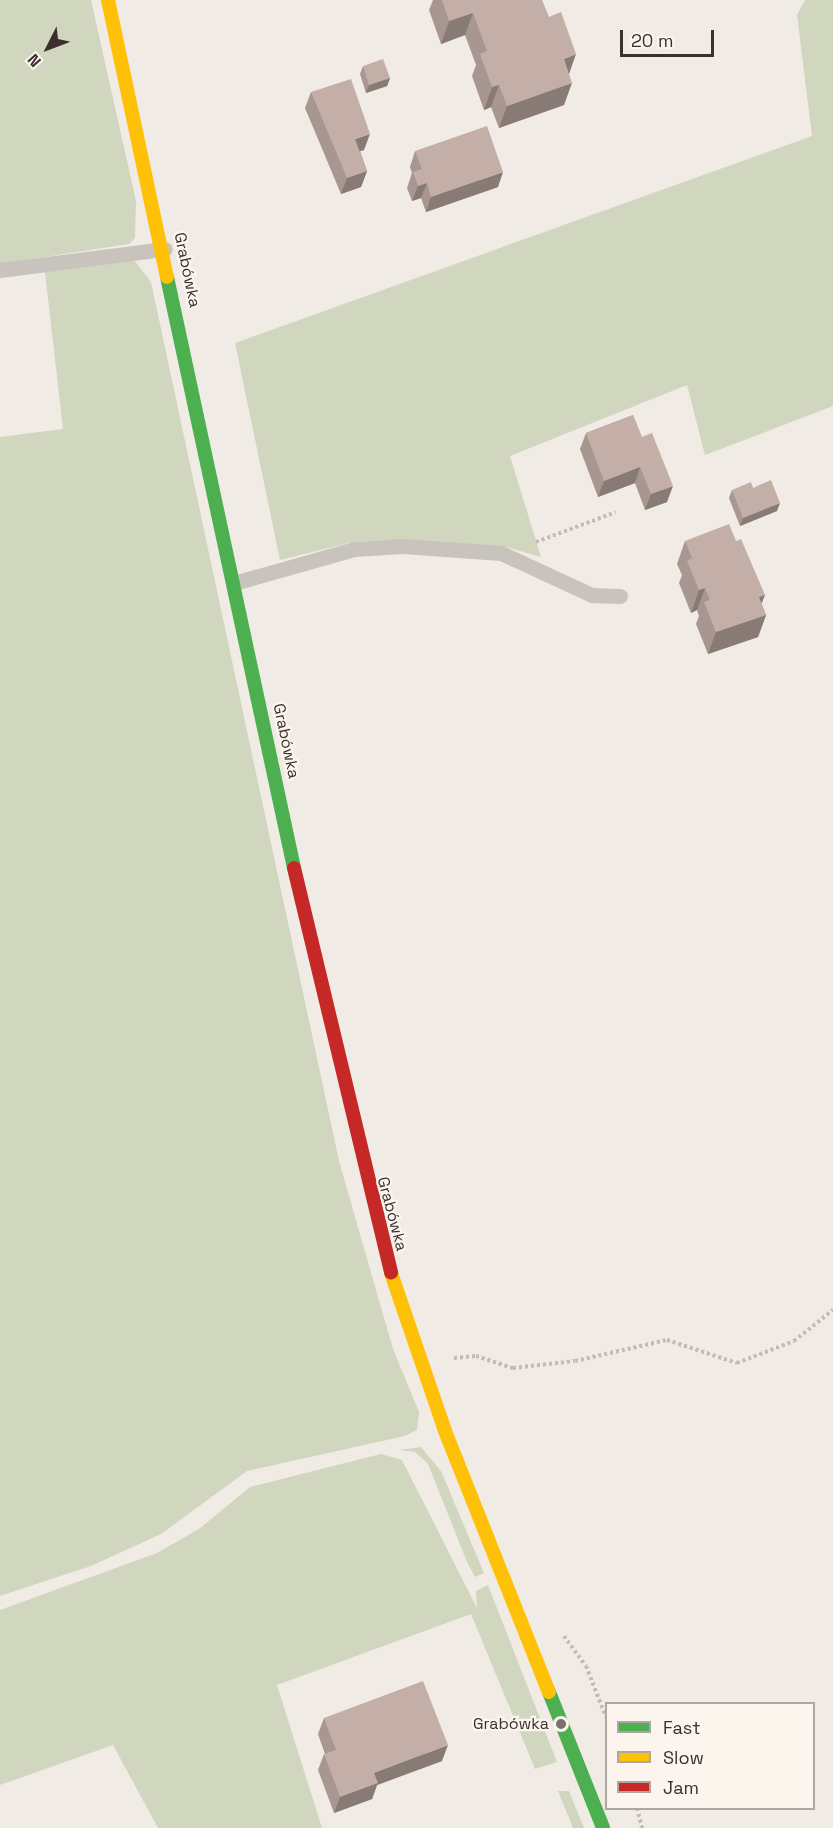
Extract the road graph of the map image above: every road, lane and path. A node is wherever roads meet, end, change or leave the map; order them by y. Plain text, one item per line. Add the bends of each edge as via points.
1 (108, 0) edge
2 (165, 249) junction
3 (0, 270) edge
4 (616, 513) dead end
5 (501, 553) junction
6 (234, 583) junction
7 (620, 596) dead end
8 (833, 1310) edge
9 (451, 1370) dead end
10 (561, 1631) dead end
11 (605, 1714) edge
12 (637, 1810) edge
13 (603, 1828) edge
14 (642, 1828) edge

1 - 2 street, Grabówka
2 - 3 lane
2 - 6 street, Grabówka
4 - 5 path
5 - 6 lane via 402,546 354,549
5 - 7 lane via 592,595
6 - 13 street, Grabówka via 325,1014 377,1232 445,1431
8 - 9 path via 794,1341 737,1363 667,1340 575,1362 513,1368 476,1356 447,1359
10 - 11 path via 586,1666
12 - 14 path

